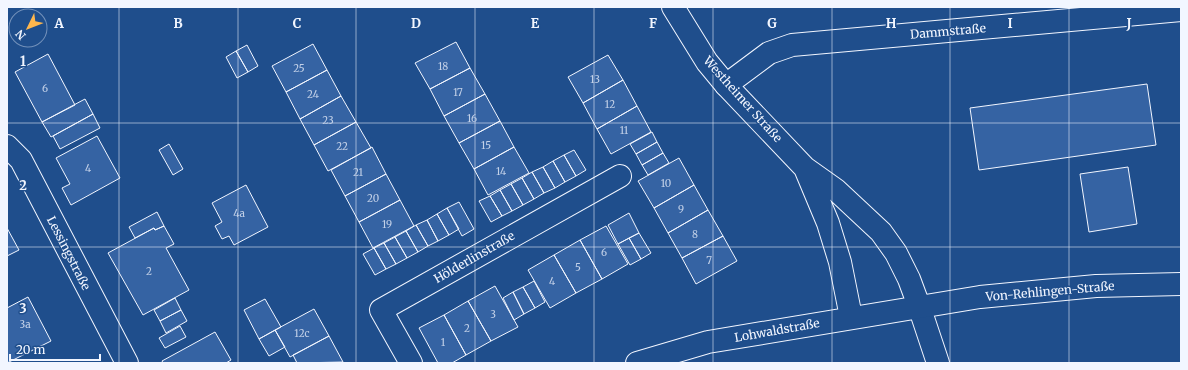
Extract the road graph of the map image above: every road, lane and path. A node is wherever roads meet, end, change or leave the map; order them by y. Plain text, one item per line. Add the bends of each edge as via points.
1 (673, 7) edge
2 (1181, 10) edge
3 (726, 85) junction
4 (7, 146) edge
5 (805, 168) junction
6 (620, 176) dead end
7 (1181, 284) edge
8 (919, 306) junction
9 (851, 317) junction
10 (127, 363) edge
11 (411, 363) edge
12 (637, 363) edge
13 (938, 363) edge

1 - 3 street, Westheimer Straße via 707,62
2 - 3 street, Dammstraße via 792,45 769,53
3 - 5 street, Westheimer Straße
4 - 10 street, Lessingstraße via 22,160
5 - 8 street, Westheimer Straße via 836,190 881,232 896,253
5 - 9 street, Westheimer Straße via 828,223 840,262
6 - 11 street, Hölderlinstraße via 381,310
7 - 8 street, Von-Rehlingen-Straße via 1041,290
8 - 9 street, Lohwaldstraße
8 - 13 street, Westheimer Straße
9 - 12 street, Lohwaldstraße via 708,342

